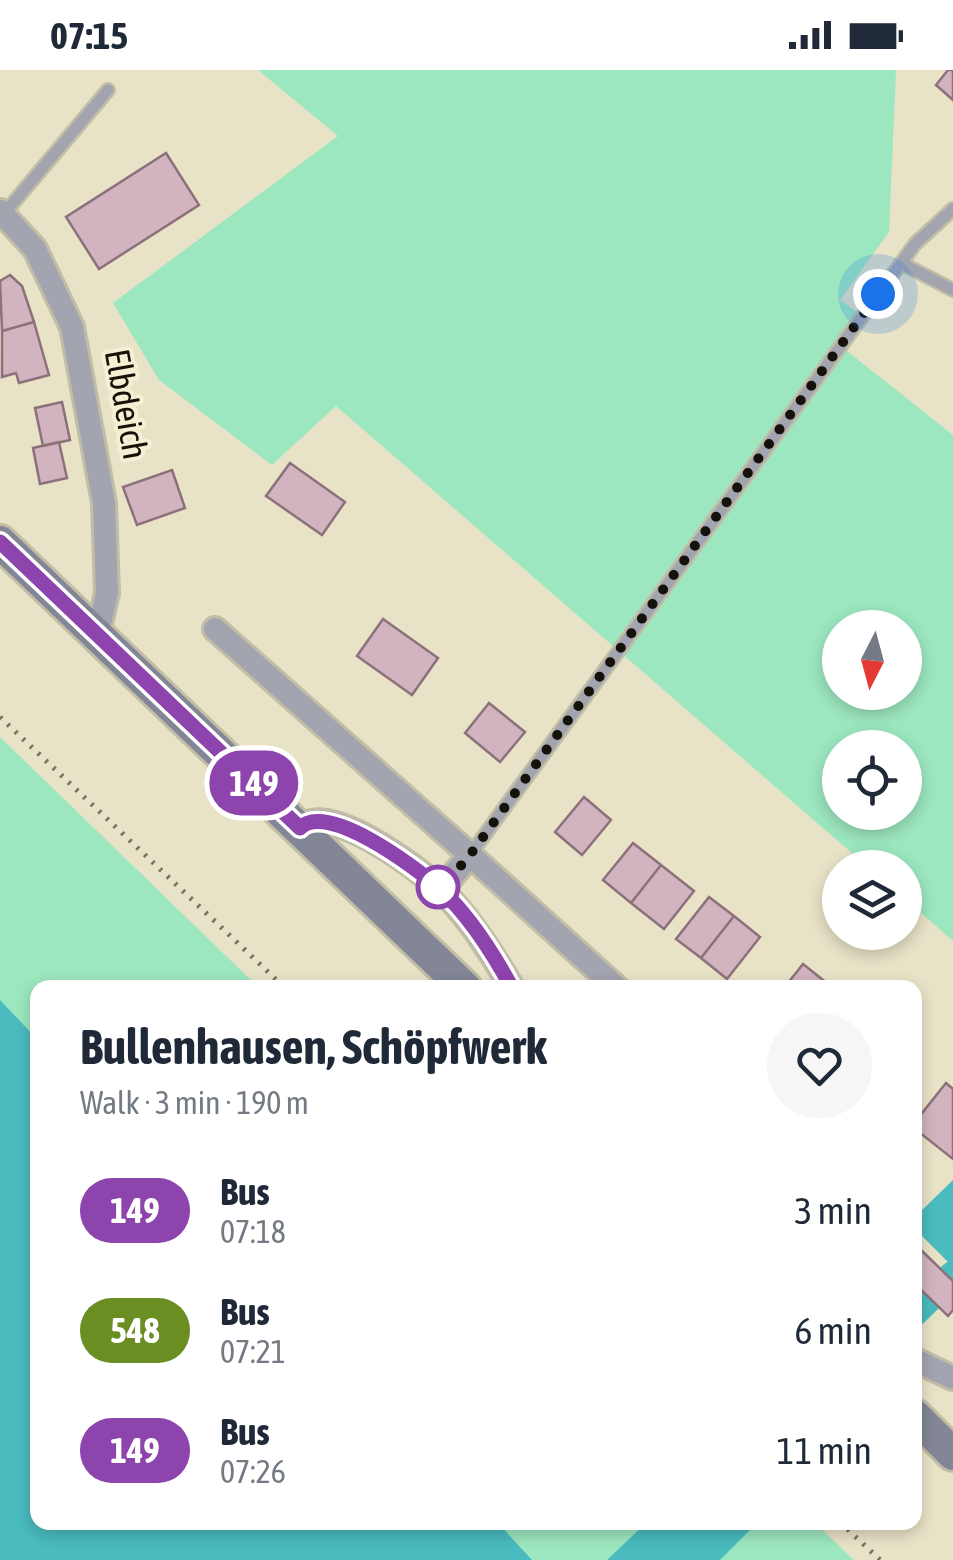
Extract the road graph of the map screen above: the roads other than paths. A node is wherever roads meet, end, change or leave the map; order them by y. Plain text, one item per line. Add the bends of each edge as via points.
1 (108, 90) dead end
2 (953, 209) edge
3 (2, 213) edge
4 (901, 264) junction
5 (953, 290) edge
6 (0, 542) edge
7 (215, 628) dead end
8 (98, 632) junction
9 (300, 828) junction
10 (470, 855) junction
11 (440, 890) junction
12 (457, 980) edge
13 (506, 980) edge
14 (608, 980) edge
15 (922, 1363) edge
16 (953, 1378) edge
17 (922, 1423) edge
18 (953, 1454) edge

1 - 3 lane
2 - 4 lane
3 - 8 street, Elbdeich via 34,249 72,327 104,504 107,593
4 - 5 lane
4 - 10 lane
6 - 8 street
7 - 10 street
8 - 9 street
9 - 11 street via 322,819 352,830
9 - 12 street
10 - 11 street
10 - 14 street
11 - 13 street
15 - 16 street
17 - 18 street

